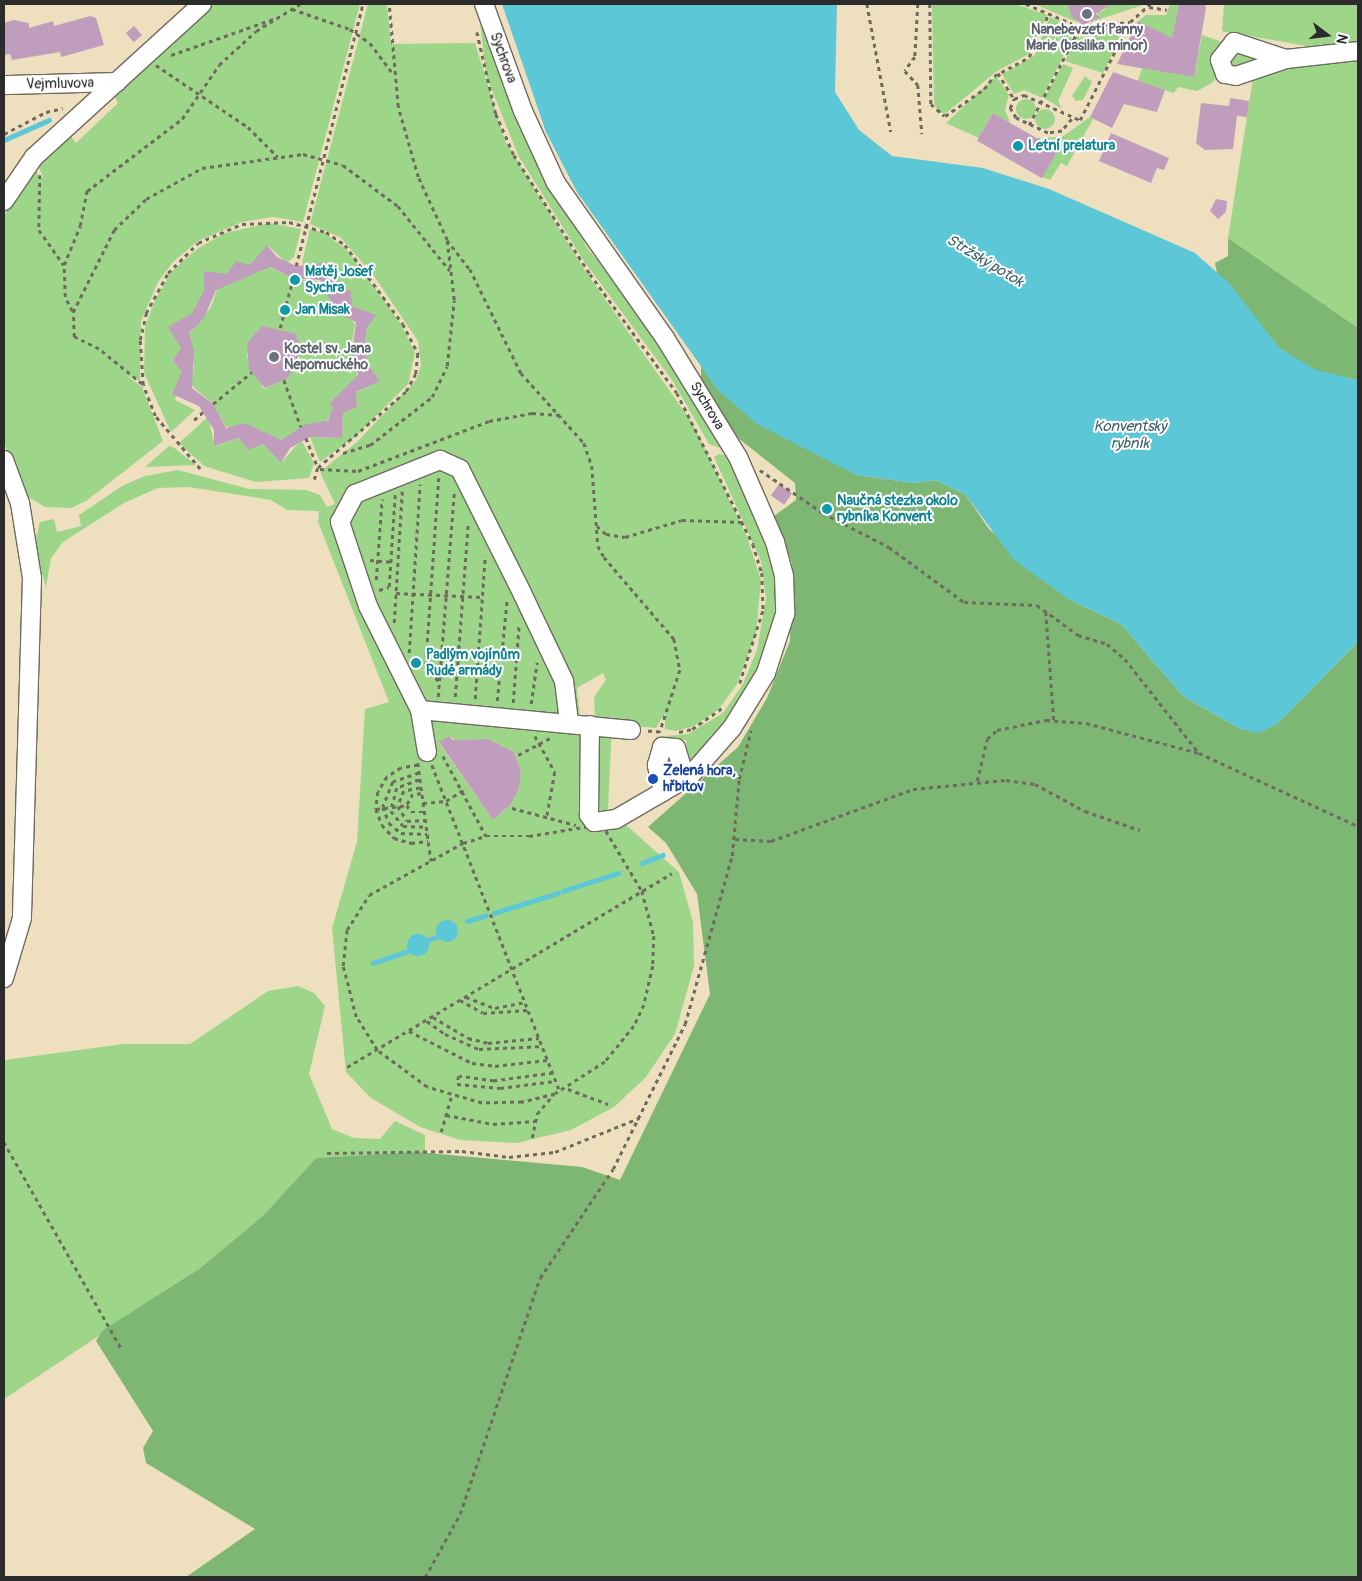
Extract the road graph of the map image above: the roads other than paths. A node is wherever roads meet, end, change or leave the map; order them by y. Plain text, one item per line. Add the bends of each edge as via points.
1 (202, 4) edge
2 (484, 4) edge
3 (1358, 52) edge
4 (1286, 59) dead end
5 (117, 82) junction
6 (4, 85) edge
7 (4, 201) edge
8 (4, 460) edge
9 (432, 705) junction
10 (569, 722) junction
11 (590, 725) junction
12 (631, 730) dead end
13 (427, 752) road end
14 (690, 776) junction
15 (657, 796) junction
16 (4, 978) edge

1 - 5 street
2 - 14 street, Sychrova via 523,111 556,183 665,338 738,458 775,542 784,576 785,614 778,643 756,694
3 - 4 street
5 - 6 street, Vejmluvova
5 - 7 street via 34,157
8 - 16 street via 20,503 32,578 22,918
9 - 10 street
9 - 10 street via 400,676 362,589 340,522 355,494 421,466 448,463 514,594 564,681
9 - 13 street
10 - 11 street
11 - 12 street
11 - 15 street, Sychrova via 589,815 602,824
14 - 15 street, Sychrova
14 - 15 street via 682,768 676,748 662,747 656,765

